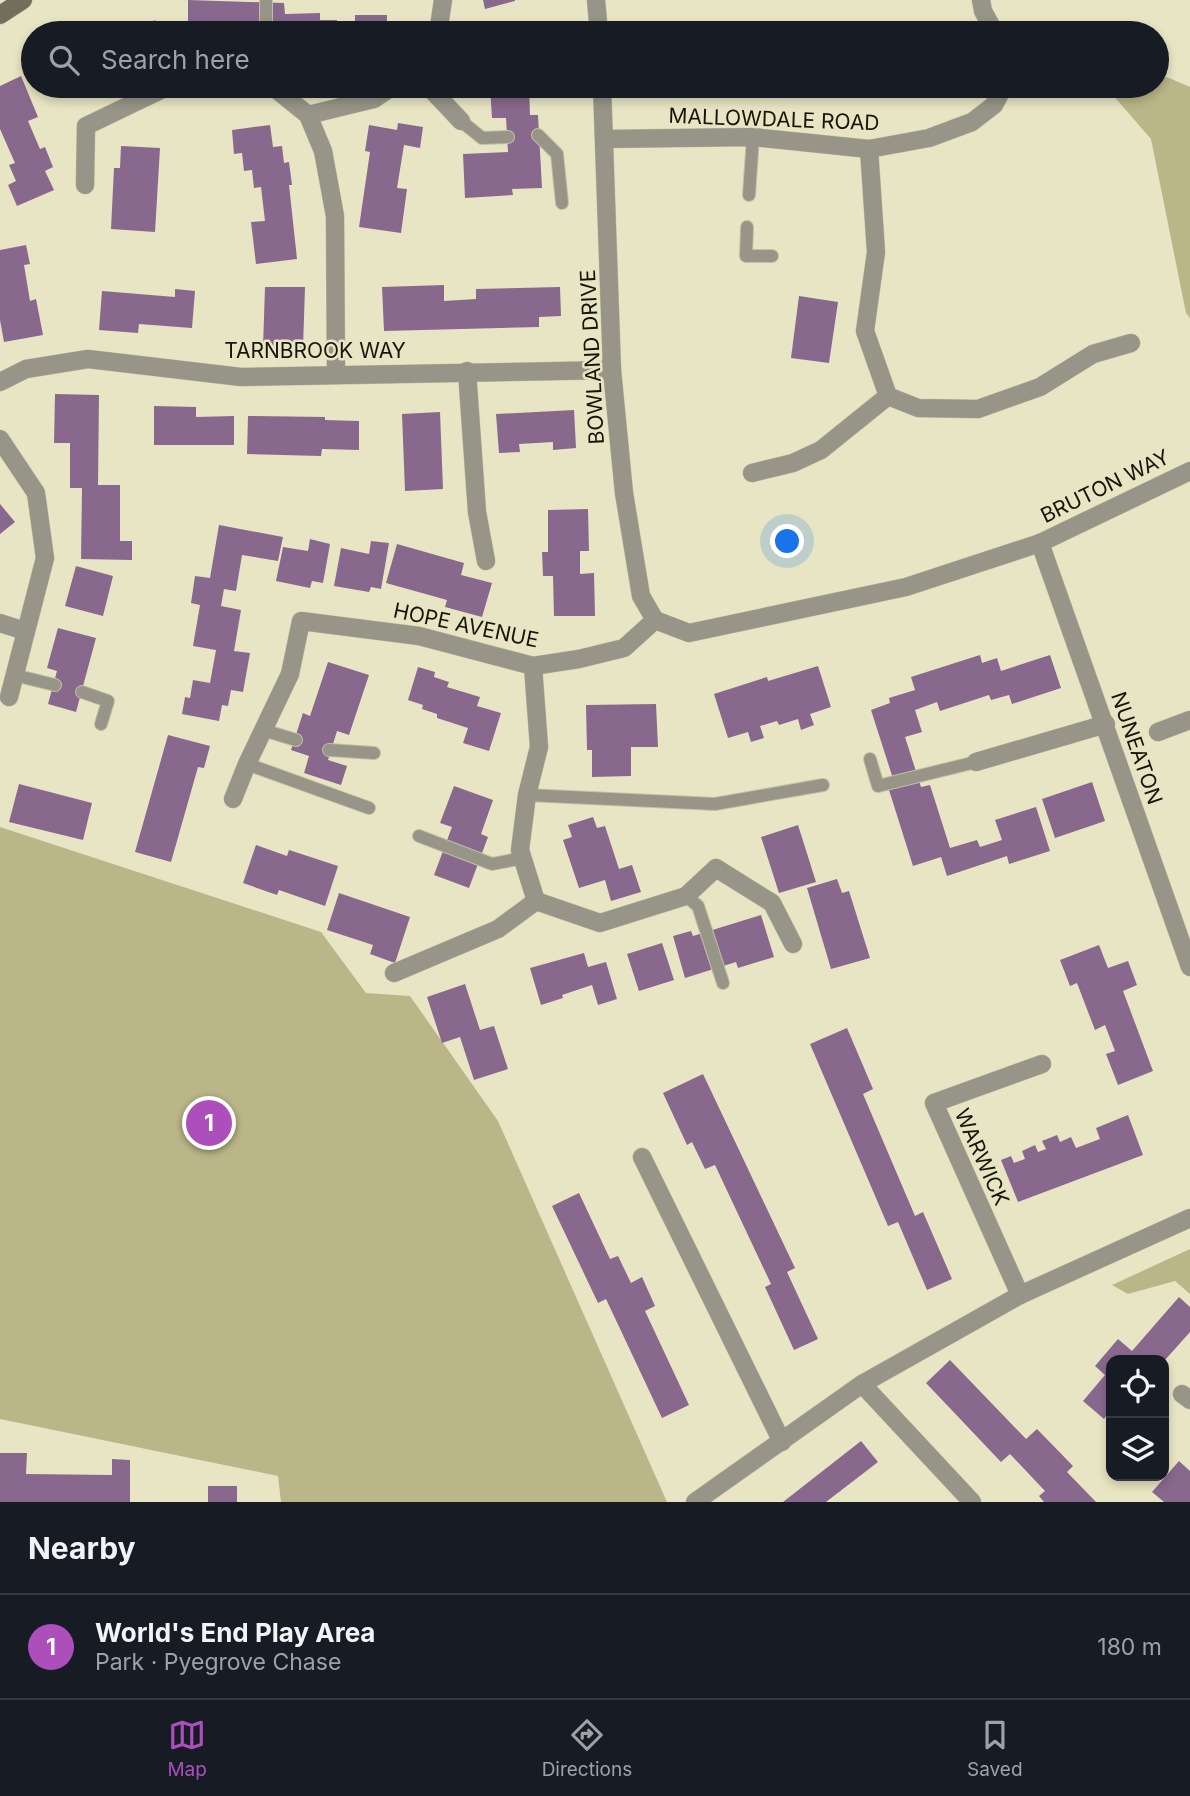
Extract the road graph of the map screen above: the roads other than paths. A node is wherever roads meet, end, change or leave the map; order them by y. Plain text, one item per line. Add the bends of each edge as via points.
1 (23, 0) edge
2 (266, 0) edge
3 (443, 0) edge
4 (596, 0) edge
5 (981, 0) edge
6 (0, 15) edge
7 (267, 21) edge
8 (440, 21) edge
9 (597, 21) edge
10 (988, 21) edge
11 (144, 98) edge
12 (288, 98) edge
13 (375, 98) edge
14 (439, 98) edge
15 (603, 98) edge
16 (998, 98) edge
17 (308, 115) junction
18 (461, 121) joint
19 (538, 135) dead end
20 (753, 137) junction
21 (508, 138) dead end
22 (605, 139) junction
23 (869, 149) junction
24 (85, 185) dead end
25 (749, 195) dead end
26 (562, 203) dead end
27 (747, 227) dead end
28 (772, 256) dead end
29 (1131, 343) dead end
30 (612, 370) junction
31 (467, 371) junction
32 (336, 373) junction
33 (0, 382) edge
34 (888, 396) junction
35 (0, 439) edge
36 (1190, 471) edge
37 (752, 473) dead end
38 (1040, 543) junction
39 (485, 561) dead end
40 (655, 621) junction
41 (0, 623) edge
42 (25, 631) junction
43 (533, 666) junction
44 (14, 675) junction
45 (55, 685) dead end
46 (82, 692) dead end
47 (9, 697) dead end
48 (1190, 720) edge
49 (101, 724) dead end
50 (1106, 724) junction
51 (263, 730) junction
52 (1158, 732) dead end
53 (296, 740) dead end
54 (329, 750) dead end
55 (374, 753) dead end
56 (870, 759) dead end
57 (976, 762) joint
58 (247, 764) junction
59 (822, 785) dead end
60 (527, 795) junction
61 (233, 799) dead end
62 (369, 808) dead end
63 (419, 836) dead end
64 (523, 858) junction
65 (686, 896) junction
66 (536, 901) junction
67 (793, 944) dead end
68 (1190, 967) edge
69 (394, 974) dead end
70 (723, 983) dead end
71 (1042, 1064) dead end
72 (642, 1157) dead end
73 (1190, 1218) edge
74 (1020, 1295) junction
75 (862, 1384) junction
76 (782, 1442) junction
77 (695, 1502) edge
78 (972, 1502) edge

1 - 6 main road
2 - 7 lane
3 - 8 street
4 - 9 street
5 - 10 street
11 - 24 street via 86,126
12 - 17 street
13 - 17 street
14 - 18 street
15 - 22 street, BOWLAND DRIVE
16 - 23 street, MALLOWDALE ROAD via 972,122 929,138
17 - 32 street via 323,151 335,216
18 - 21 lane via 482,138
19 - 26 lane via 558,154
20 - 22 street, MALLOWDALE ROAD
20 - 23 street, MALLOWDALE ROAD
20 - 25 lane
22 - 30 street, BOWLAND DRIVE
23 - 34 street via 876,252 865,331
27 - 28 lane via 746,256
29 - 34 street via 1093,354 1040,387 978,409 918,408
30 - 31 street, TARNBROOK WAY
30 - 40 street, BOWLAND DRIVE via 624,493 641,596
31 - 32 street, TARNBROOK WAY
31 - 39 street
32 - 33 street, TARNBROOK WAY via 241,377 88,359 26,369
34 - 37 street via 821,450
35 - 42 street via 36,494 45,558
36 - 38 street, BRUTON WAY
38 - 40 street via 906,587 689,633
38 - 50 street, NUNEATON
40 - 43 street, HOPE AVENUE via 624,648
41 - 42 street
42 - 44 street
43 - 51 street, HOPE AVENUE via 419,636 300,621 290,674
43 - 60 street via 539,747
44 - 45 lane
44 - 47 street
46 - 49 lane via 108,701
48 - 52 street
50 - 57 street
50 - 68 street, NUNEATON
51 - 53 lane
51 - 58 street, HOPE AVENUE
54 - 55 lane
56 - 57 lane via 878,786
58 - 61 street, HOPE AVENUE
58 - 62 lane
59 - 60 lane via 715,804
60 - 64 street via 520,850
63 - 64 lane via 492,864
64 - 66 street
65 - 66 street via 600,923
65 - 67 street via 716,868 772,903
65 - 70 lane via 698,906
66 - 69 street via 498,929
71 - 74 street, WARWICK via 933,1103
72 - 76 street
73 - 74 street
74 - 75 street
75 - 76 street
75 - 78 street
76 - 77 street

